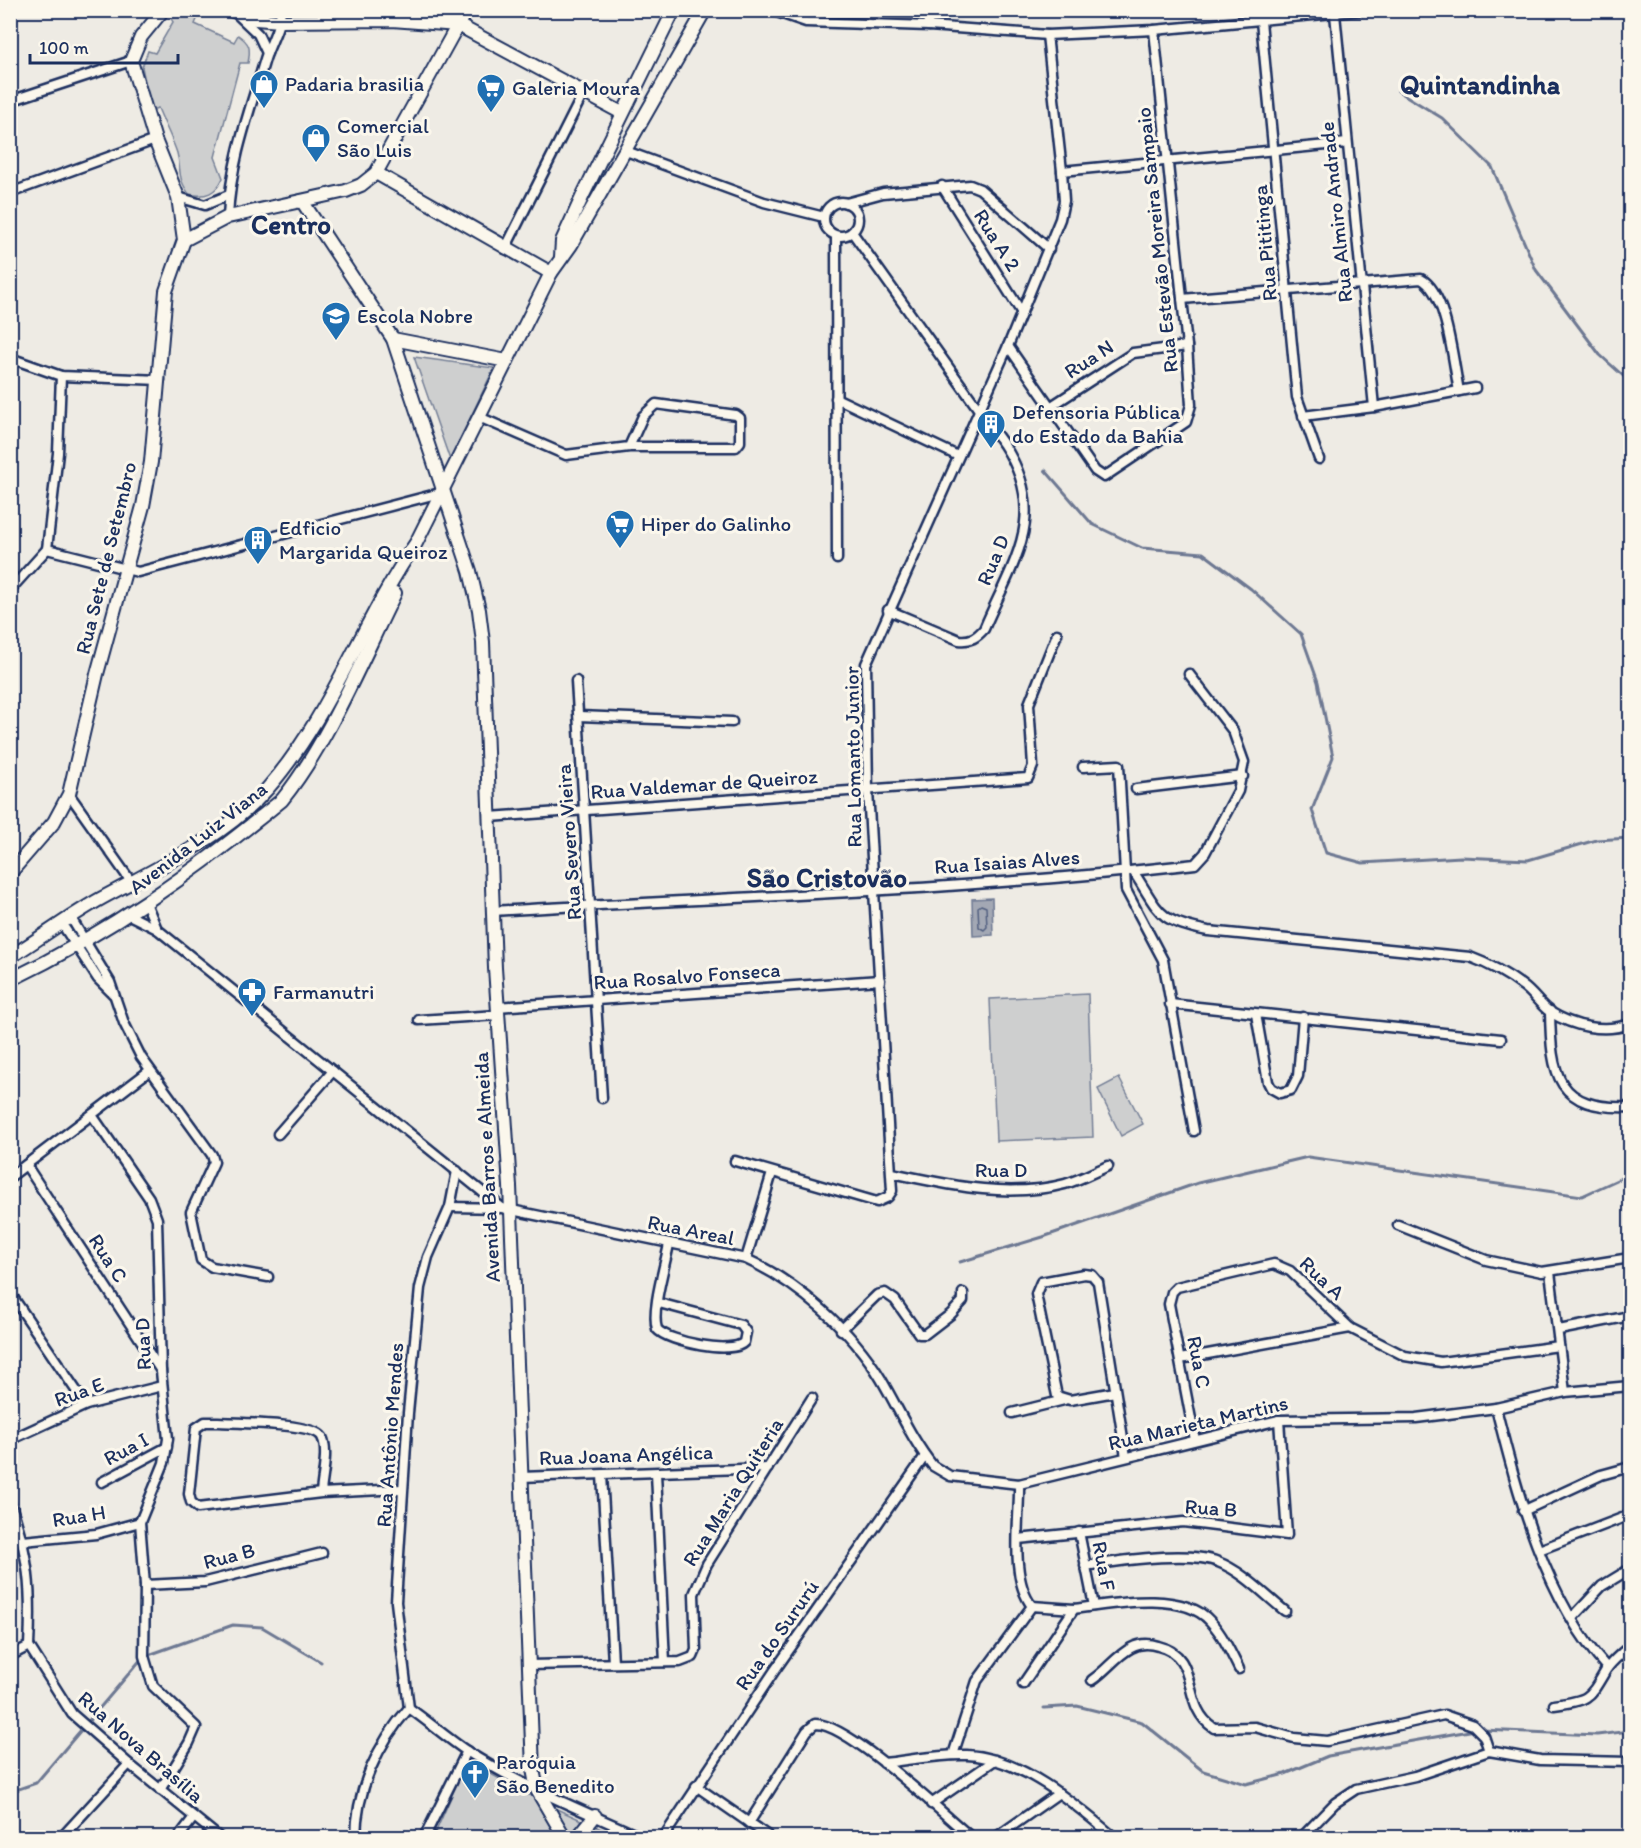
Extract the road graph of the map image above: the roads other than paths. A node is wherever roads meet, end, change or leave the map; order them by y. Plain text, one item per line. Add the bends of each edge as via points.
1 (163, 10) edge
2 (466, 10) edge
3 (674, 10) edge
4 (705, 10) edge
5 (771, 10) edge
6 (925, 10) edge
7 (1366, 10) edge
8 (233, 12) edge
9 (1335, 14) junction
10 (280, 16) edge
11 (1261, 21) junction
12 (458, 25) junction
13 (929, 26) junction
14 (1154, 30) junction
15 (1047, 35) junction
16 (267, 53) junction
17 (131, 61) junction
18 (584, 92) junction
19 (10, 101) edge
20 (622, 112) junction
21 (155, 140) junction
22 (1347, 143) junction
23 (626, 151) junction
24 (1275, 151) junction
25 (1169, 162) junction
26 (1062, 171) junction
27 (376, 173) junction
28 (942, 186) junction
29 (10, 193) edge
30 (229, 195) junction
31 (178, 197) junction
32 (302, 201) junction
33 (846, 203) junction
34 (228, 217) junction
35 (824, 218) junction
36 (852, 232) junction
37 (836, 236) junction
38 (184, 240) junction
39 (504, 249) junction
40 (1049, 249) junction
41 (561, 257) junction
42 (551, 273) junction
43 (1362, 284) junction
44 (1287, 291) junction
45 (1182, 299) junction
46 (1022, 313) junction
47 (393, 339) junction
48 (1008, 346) junction
49 (1187, 346) junction
50 (10, 358) edge
51 (507, 361) junction
52 (61, 376) junction
53 (160, 380) junction
54 (1475, 388) dead end
55 (1459, 391) junction
56 (836, 398) junction
57 (1374, 406) junction
58 (1050, 407) junction
59 (979, 411) junction
60 (1303, 416) junction
61 (479, 417) junction
62 (629, 447) junction
63 (958, 456) junction
64 (1319, 459) dead end
65 (444, 492) junction
66 (416, 543) junction
67 (47, 549) junction
68 (837, 559) dead end
69 (125, 570) junction
70 (10, 590) edge
71 (888, 610) junction
72 (1057, 634) dead end
73 (1189, 674) dead end
74 (576, 681) dead end
75 (579, 716) junction
76 (732, 722) dead end
77 (1083, 767) dead end
78 (279, 776) junction
79 (1243, 776) junction
80 (292, 787) junction
81 (1136, 789) dead end
82 (868, 791) junction
83 (69, 794) junction
84 (585, 810) junction
85 (490, 818) junction
86 (11, 872) edge
87 (1128, 872) junction
88 (132, 883) junction
89 (875, 889) junction
90 (146, 903) junction
91 (592, 905) junction
92 (493, 911) junction
93 (129, 915) junction
94 (67, 921) junction
95 (158, 929) junction
96 (80, 945) junction
97 (10, 957) edge
98 (10, 980) edge
99 (880, 980) junction
100 (595, 1001) junction
101 (1170, 1004) junction
102 (498, 1011) junction
103 (1550, 1011) junction
104 (1256, 1014) junction
105 (1303, 1017) junction
106 (419, 1020) dead end
107 (1630, 1024) edge
108 (1501, 1039) dead end
109 (149, 1071) junction
110 (333, 1071) junction
111 (602, 1098) dead end
112 (1630, 1107) edge
113 (92, 1115) junction
114 (1194, 1131) dead end
115 (278, 1134) dead end
116 (735, 1161) dead end
117 (26, 1166) junction
118 (1108, 1166) dead end
119 (457, 1171) junction
120 (772, 1173) junction
121 (892, 1173) junction
122 (10, 1177) edge
123 (450, 1207) junction
124 (506, 1209) junction
125 (1398, 1225) dead end
126 (669, 1244) junction
127 (1630, 1258) edge
128 (746, 1259) junction
129 (1550, 1272) junction
130 (268, 1277) dead end
131 (1172, 1292) joint
132 (10, 1293) edge
133 (963, 1293) dead end
134 (658, 1303) junction
135 (1630, 1316) edge
136 (1350, 1329) junction
137 (841, 1330) junction
138 (1559, 1330) junction
139 (1559, 1346) junction
140 (1180, 1359) junction
141 (161, 1371) junction
142 (162, 1386) junction
143 (1630, 1386) edge
144 (1115, 1392) junction
145 (1565, 1392) junction
146 (812, 1398) dead end
147 (1064, 1400) junction
148 (86, 1406) junction
149 (1496, 1408) junction
150 (1012, 1413) dead end
151 (1279, 1420) junction
152 (10, 1440) edge
153 (1195, 1440) junction
154 (167, 1447) junction
155 (925, 1456) junction
156 (1126, 1457) junction
157 (1630, 1467) edge
158 (768, 1468) junction
159 (656, 1473) junction
160 (602, 1475) junction
161 (521, 1477) junction
162 (102, 1482) dead end
163 (1019, 1484) junction
164 (402, 1490) junction
165 (321, 1493) junction
166 (10, 1502) edge
167 (1523, 1511) junction
168 (1630, 1515) edge
169 (141, 1522) junction
170 (1079, 1533) junction
171 (1018, 1539) junction
172 (23, 1541) junction
173 (1539, 1550) junction
174 (322, 1552) dead end
175 (1086, 1566) junction
176 (1630, 1569) edge
177 (145, 1585) junction
178 (1032, 1606) junction
179 (1094, 1606) junction
180 (1074, 1609) junction
181 (1285, 1611) dead end
182 (1573, 1617) junction
183 (1630, 1645) edge
184 (29, 1646) junction
185 (10, 1656) edge
186 (613, 1662) junction
187 (665, 1662) junction
188 (528, 1665) junction
189 (1607, 1668) junction
190 (1239, 1670) dead end
191 (1092, 1680) dead end
192 (1023, 1684) dead end
193 (1554, 1705) dead end
194 (409, 1708) junction
195 (467, 1751) junction
196 (1489, 1751) junction
197 (953, 1755) junction
198 (995, 1760) junction
199 (884, 1762) junction
200 (1630, 1762) edge
201 (129, 1764) junction
202 (696, 1786) junction
203 (160, 1790) junction
204 (537, 1790) junction
205 (1059, 1792) junction
206 (931, 1804) junction
207 (596, 1816) junction
208 (194, 1818) junction
209 (749, 1823) junction
210 (428, 1836) edge
211 (1110, 1836) edge
212 (61, 1838) edge
213 (178, 1838) edge
214 (220, 1838) edge
215 (356, 1838) edge
216 (565, 1838) edge
217 (577, 1838) edge
218 (643, 1838) edge
219 (663, 1838) edge
220 (771, 1838) edge
221 (972, 1838) edge
222 (995, 1838) edge
223 (1300, 1838) edge

1 - 17 street via 141,37
2 - 12 street
3 - 20 street
4 - 23 street, Avenida Luiz Viana
5 - 13 street via 806,22
6 - 13 street
7 - 9 street
8 - 10 street
8 - 16 street via 258,34
9 - 11 street
9 - 22 street, Rua Almiro Andrade
10 - 12 street
10 - 16 street
11 - 14 street
11 - 24 street, Rua Pititinga
12 - 18 street
12 - 27 street
13 - 15 street
14 - 15 street
14 - 25 street, Rua Estevão Moreira Sampaio
15 - 26 street, Rua Lomanto Junior
16 - 30 street
17 - 19 street
17 - 21 street, Rua Sete de Setembro
18 - 20 street
18 - 39 street
20 - 41 street via 562,241
21 - 29 street
21 - 31 street, Rua Sete de Setembro
22 - 24 street
22 - 43 street, Rua Almiro Andrade
23 - 35 street via 764,202
23 - 41 street, Avenida Luiz Viana
24 - 25 street
24 - 44 street, Rua Pititinga
25 - 26 street
25 - 45 street, Rua Estevão Moreira Sampaio
26 - 40 street, Rua Lomanto Junior via 1064,201
27 - 32 street via 346,191
27 - 39 street
28 - 33 street
28 - 40 street via 959,184 980,189
28 - 46 street, Rua A 2
30 - 31 street via 205,205
30 - 34 street
31 - 38 street, Rua Sete de Setembro
32 - 34 street
32 - 47 street, Avenida Barros e Almeida
33 - 35 street via 834,204
33 - 36 street via 857,216
34 - 38 street
35 - 37 street via 827,229
36 - 37 street
36 - 59 street, Rua D
37 - 56 street
38 - 53 street, Rua Sete de Setembro via 166,291
39 - 42 street
40 - 46 street, Rua Lomanto Junior
41 - 42 street, Avenida Luiz Viana
42 - 51 street, Avenida Luiz Viana
43 - 44 street
43 - 55 street via 1414,278 1429,283 1442,307
43 - 57 street, Rua Almiro Andrade
44 - 45 street
44 - 60 street, Rua Pititinga via 1297,397
45 - 49 street, Rua Estevão Moreira Sampaio
46 - 48 street, Rua Lomanto Junior
47 - 51 street
47 - 65 street, Avenida Barros e Almeida
48 - 58 street
48 - 59 street, Rua Lomanto Junior
49 - 58 street, Rua N via 1132,353
49 - 58 street, Rua Estevão Moreira Sampaio via 1191,405 1186,422 1108,476 1095,471
50 - 52 street
51 - 61 street, Avenida Luiz Viana
52 - 53 street
52 - 67 street via 58,453
53 - 69 street, Rua Sete de Setembro via 151,462
54 - 55 street
55 - 57 street
56 - 63 street
56 - 68 street
57 - 60 street
59 - 63 street, Rua Lomanto Junior
59 - 71 street, Rua D via 1018,465 1028,510 1024,534 984,629 968,641 959,640
60 - 64 street, Rua Pititinga
61 - 62 street via 566,455
61 - 65 street, Avenida Luiz Viana
62 - 62 street via 736,447 740,442 740,418 656,404 643,416
63 - 71 street, Rua Lomanto Junior
65 - 66 street, Avenida Luiz Viana
65 - 69 street via 147,570
65 - 85 street, Avenida Barros e Almeida via 479,610
66 - 78 street, Avenida Luiz Viana via 329,697
66 - 80 street, Avenida Luiz Viana via 339,704
67 - 69 street
67 - 70 street
69 - 83 street, Rua Sete de Setembro
71 - 82 street, Rua Lomanto Junior via 866,664
72 - 82 street, Rua Valdemar de Queiroz via 1029,704 1033,766 1028,778
73 - 79 street, Rua Isaias Alves via 1233,731 1242,748
74 - 75 street, Rua Severo Vieira
75 - 76 street
75 - 84 street, Rua Severo Vieira
77 - 87 street via 1119,765
78 - 80 street
78 - 88 street, Avenida Luiz Viana via 253,804 212,835
79 - 81 street
79 - 87 street, Rua Isaias Alves via 1200,861
80 - 90 street, Avenida Luiz Viana via 233,840
82 - 84 street, Rua Valdemar de Queiroz
82 - 89 street, Rua Lomanto Junior
83 - 86 street, Rua Sete de Setembro via 54,822
83 - 88 street
84 - 85 street, Rua Valdemar de Queiroz
84 - 91 street, Rua Severo Vieira
85 - 92 street, Avenida Barros e Almeida
87 - 89 street, Rua Isaias Alves
87 - 101 street via 1126,890 1163,960
87 - 103 street via 1161,915 1181,926 1470,957 1507,975
88 - 94 street, Avenida Luiz Viana
89 - 91 street, Rua Isaias Alves
89 - 99 street, Rua Lomanto Junior
90 - 93 street, Avenida Luiz Viana
90 - 95 street
91 - 92 street, Rua Isaias Alves
91 - 100 street, Rua Severo Vieira
92 - 102 street, Avenida Barros e Almeida
93 - 95 street
93 - 96 street, Avenida Luiz Viana
94 - 96 street
94 - 97 street, Avenida Luiz Viana
95 - 110 street
96 - 98 street, Avenida Luiz Viana
96 - 109 street via 100,983 112,993
99 - 100 street, Rua Rosalvo Fonseca
99 - 121 street, Rua Lomanto Junior
100 - 102 street, Rua Rosalvo Fonseca
100 - 111 street, Rua Severo Vieira
101 - 104 street
101 - 114 street
102 - 106 street, Rua Rosalvo Fonseca
102 - 124 street, Avenida Barros e Almeida
103 - 107 street via 1588,1028
103 - 112 street via 1552,1056 1557,1076 1568,1091 1593,1106
104 - 105 street
104 - 105 street via 1268,1082 1281,1093 1291,1089 1298,1077
105 - 108 street
109 - 113 street
109 - 130 street via 214,1162 190,1212 198,1254 212,1267
110 - 115 street
110 - 119 street
113 - 117 street
113 - 141 street, Rua D via 154,1208 158,1230
116 - 120 street
117 - 122 street
117 - 141 street, Rua C
118 - 121 street, Rua D via 1067,1183 999,1190 963,1188
119 - 123 street, Rua Antônio Mendes
119 - 124 street
120 - 121 street, Rua Lomanto Junior via 877,1202 892,1191
120 - 128 street
123 - 124 street, Rua Areal
123 - 164 street, Rua Antônio Mendes via 428,1257 420,1288
124 - 126 street, Rua Areal
124 - 161 street, Avenida Barros e Almeida
125 - 129 street via 1486,1260
126 - 128 street, Rua Areal
126 - 134 street
127 - 129 street
128 - 137 street, Rua Areal via 786,1280
129 - 138 street
131 - 136 street, Rua A via 1177,1287 1274,1264 1282,1266
131 - 140 street, Rua C via 1169,1304
132 - 148 street
133 - 137 street via 957,1309 925,1334 919,1334 895,1300 885,1293 877,1295
134 - 134 street via 656,1326 664,1335 725,1348 744,1342 746,1332 741,1325
135 - 138 street
136 - 139 street, Rua A via 1405,1356 1440,1362
136 - 140 street
137 - 155 street, Rua Areal via 874,1369
138 - 139 street
139 - 145 street
140 - 153 street, Rua C
141 - 142 street, Rua D
142 - 148 street, Rua E
142 - 154 street, Rua D
143 - 145 street, Rua Marieta Martins
144 - 147 street
144 - 147 street via 1098,1282 1092,1275 1084,1274 1041,1282 1036,1289 1054,1391
144 - 156 street
145 - 149 street, Rua Marieta Martins
146 - 158 street, Rua Maria Quiteria
147 - 150 street
148 - 152 street, Rua E
149 - 151 street, Rua Marieta Martins via 1416,1418
149 - 167 street
151 - 153 street, Rua Marieta Martins
151 - 170 street, Rua B via 1287,1535 1183,1522
153 - 156 street, Rua Marieta Martins
154 - 162 street, Rua I
154 - 169 street, Rua D
155 - 163 street, Rua Marieta Martins via 945,1474
155 - 202 street, Rua do Sururú
156 - 163 street, Rua Marieta Martins
157 - 167 street via 1601,1475
158 - 159 street, Rua Joana Angélica
158 - 187 street, Rua Maria Quiteria via 696,1586 694,1655 686,1661
159 - 160 street, Rua Joana Angélica
159 - 187 street
160 - 161 street, Rua Joana Angélica
160 - 186 street
161 - 188 street, Avenida Barros e Almeida
163 - 171 street
164 - 165 street
164 - 194 street, Rua Antônio Mendes via 396,1602
165 - 165 street via 208,1509 193,1506 190,1482 196,1428 205,1422 218,1422 300,1428 320,1434 324,1447
166 - 172 street
167 - 173 street
168 - 173 street
169 - 172 street, Rua H via 96,1534
169 - 177 street, Rua D
170 - 171 street, Rua B
170 - 175 street, Rua F
171 - 178 street via 1020,1574
172 - 184 street via 32,1603
173 - 182 street
174 - 177 street, Rua B via 205,1582
175 - 179 street, Rua F
175 - 181 street via 1146,1558 1211,1560 1230,1569
176 - 182 street via 1602,1586
177 - 203 street, Rua D via 143,1648 149,1679 196,1726
178 - 180 street
178 - 197 street via 977,1681
179 - 180 street
179 - 190 street via 1156,1602 1194,1610 1209,1620
180 - 192 street
182 - 189 street
183 - 189 street
184 - 185 street
184 - 201 street, Rua Nova Brasília via 72,1714
186 - 187 street, Rua Maria Quiteria
186 - 188 street, Rua Maria Quiteria
188 - 204 street, Avenida Barros e Almeida
189 - 193 street via 1600,1684 1587,1698
191 - 196 street via 1130,1648 1140,1644 1166,1647 1187,1669 1193,1702 1209,1724 1226,1729 1255,1727 1293,1738 1327,1741 1444,1715 1473,1725 1484,1736
194 - 195 street
194 - 215 street via 386,1737 374,1762 362,1796
195 - 204 street
195 - 210 street
196 - 200 street via 1540,1760
196 - 223 street via 1415,1776 1356,1789 1335,1803
197 - 198 street
197 - 199 street
198 - 205 street
198 - 206 street
199 - 206 street
199 - 209 street via 829,1726 815,1724
201 - 203 street, Rua Nova Brasília
201 - 212 street
202 - 209 street
202 - 219 street, Rua do Sururú
203 - 208 street, Rua Nova Brasília
204 - 207 street
204 - 216 street, Avenida Barros e Almeida
205 - 211 street
205 - 222 street
206 - 221 street
207 - 217 street
207 - 218 street
208 - 213 street
208 - 214 street, Rua Nova Brasília
209 - 220 street

